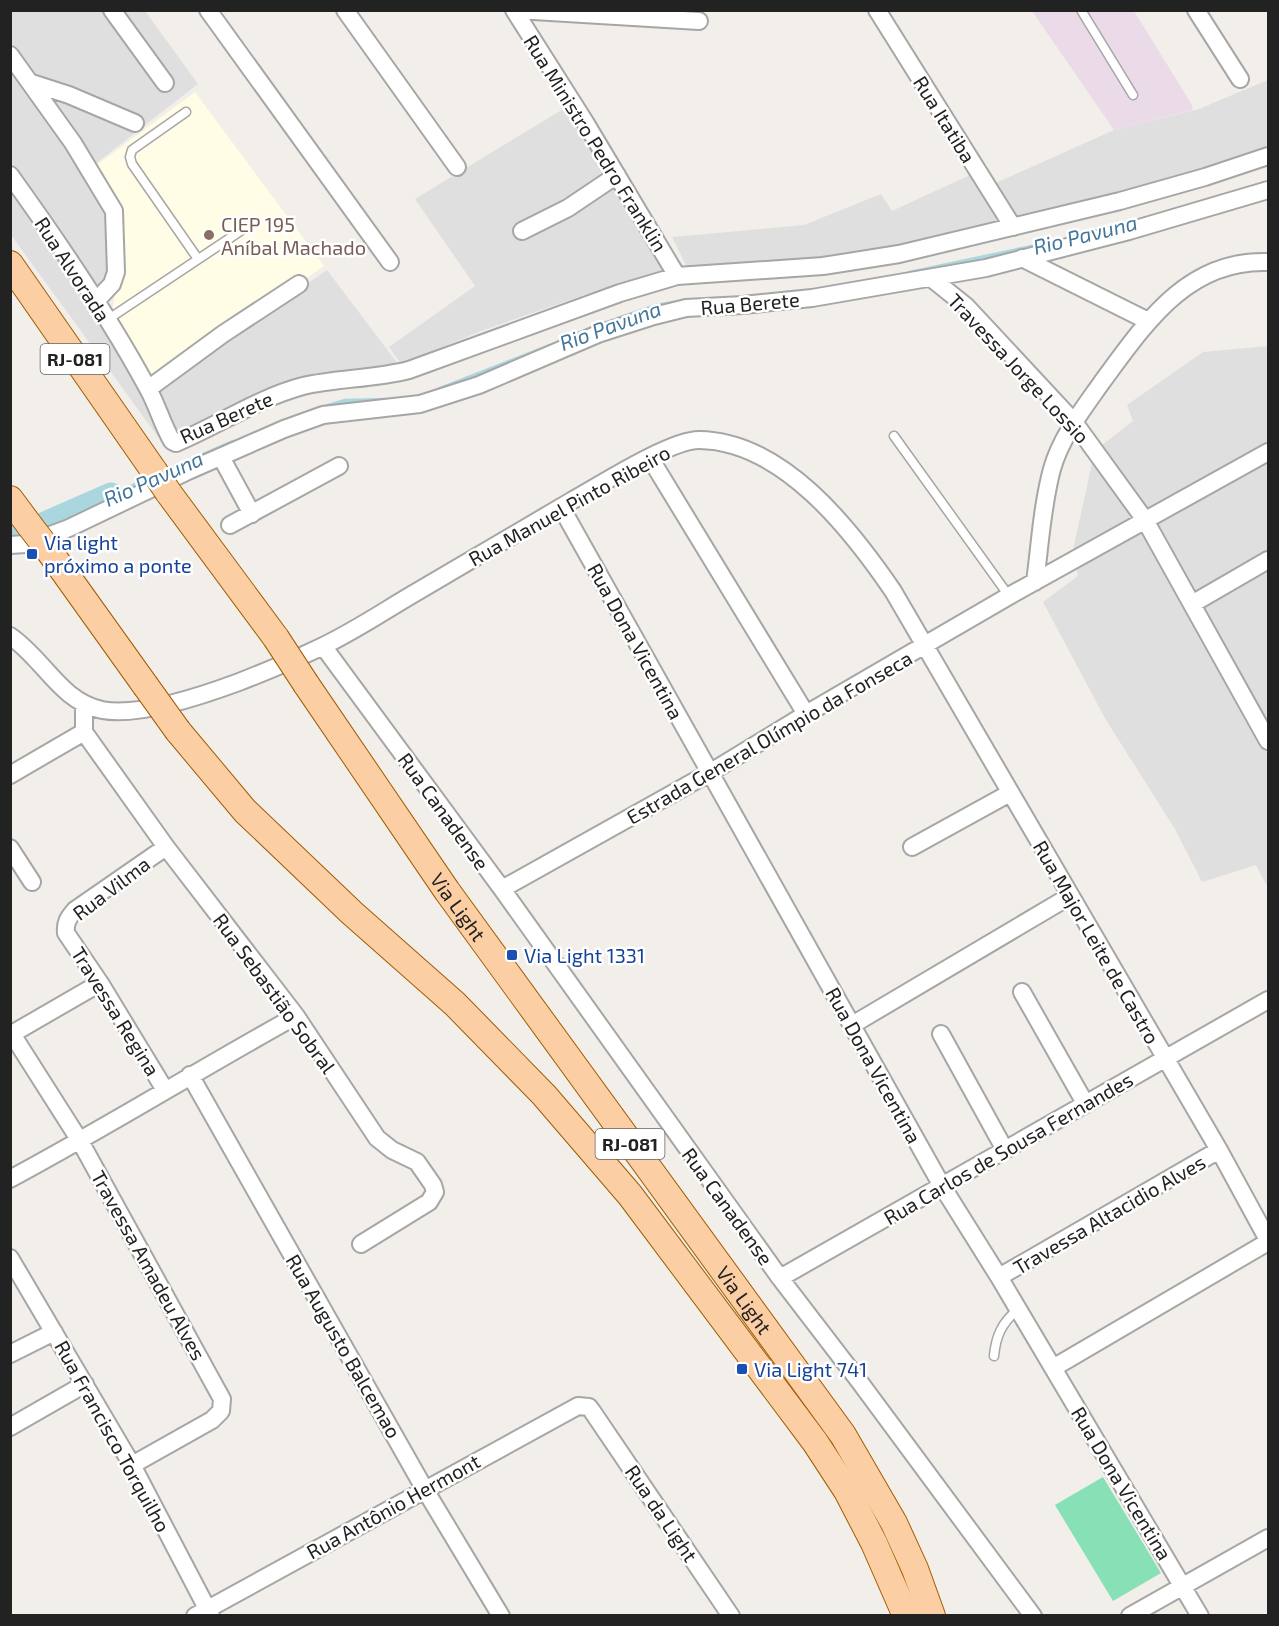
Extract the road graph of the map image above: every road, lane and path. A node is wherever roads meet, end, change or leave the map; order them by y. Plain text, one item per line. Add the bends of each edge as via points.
1 (112, 10) edge
2 (208, 10) edge
3 (345, 10) edge
4 (515, 10) edge
5 (877, 10) edge
6 (1081, 10) edge
7 (1196, 10) edge
8 (699, 21) dead end
9 (10, 55) edge
10 (1240, 79) dead end
11 (32, 83) junction
12 (165, 83) dead end
13 (1133, 95) dead end
14 (186, 112) dead end
15 (135, 123) dead end
16 (1269, 156) edge
17 (457, 167) dead end
18 (10, 175) edge
19 (617, 175) junction
20 (1269, 190) edge
21 (1013, 226) junction
22 (245, 228) dead end
23 (522, 231) dead end
24 (1022, 258) junction
25 (198, 259) junction
26 (390, 262) dead end
27 (1269, 262) edge
28 (10, 264) edge
29 (677, 276) junction
30 (931, 278) junction
31 (299, 284) dead end
32 (96, 301) junction
33 (107, 320) junction
34 (1148, 321) junction
35 (148, 388) junction
36 (1074, 422) junction
37 (165, 430) joint
38 (894, 436) dead end
39 (1269, 452) edge
40 (221, 457) junction
41 (650, 458) junction
42 (339, 466) dead end
43 (14, 504) edge
44 (561, 507) junction
45 (252, 514) junction
46 (1145, 520) junction
47 (230, 525) dead end
48 (10, 545) edge
49 (1269, 560) edge
50 (1035, 582) junction
51 (1010, 596) junction
52 (1192, 604) junction
53 (10, 636) edge
54 (322, 646) junction
55 (925, 646) junction
56 (84, 704) junction
57 (806, 714) junction
58 (84, 732) junction
59 (1269, 741) edge
60 (711, 772) junction
61 (10, 775) edge
62 (1010, 793) junction
63 (912, 847) dead end
64 (166, 848) junction
65 (10, 849) edge
66 (32, 882) dead end
67 (502, 889) junction
68 (1070, 896) junction
69 (66, 933) joint
70 (100, 983) junction
71 (1022, 992) dead end
72 (1269, 999) edge
73 (296, 1016) junction
74 (852, 1025) junction
75 (11, 1034) edge
76 (941, 1034) dead end
77 (1165, 1059) junction
78 (190, 1075) junction
79 (165, 1090) junction
80 (1085, 1103) junction
81 (80, 1141) junction
82 (1005, 1150) junction
83 (1219, 1150) junction
84 (10, 1179) edge
85 (942, 1186) junction
86 (1269, 1241) edge
87 (361, 1244) dead end
88 (10, 1258) edge
89 (999, 1277) junction
90 (780, 1278) junction
91 (1018, 1309) junction
92 (54, 1332) junction
93 (10, 1354) edge
94 (994, 1356) dead end
95 (1053, 1368) junction
96 (85, 1384) junction
97 (592, 1411) joint
98 (10, 1427) edge
99 (132, 1464) junction
100 (424, 1488) junction
101 (1269, 1538) edge
102 (1183, 1586) junction
103 (204, 1613) edge
104 (501, 1616) edge
105 (731, 1616) edge
106 (906, 1616) edge
107 (932, 1616) edge
108 (1034, 1616) edge
109 (1130, 1616) edge
110 (1200, 1616) edge

1 - 12 street
2 - 26 street
3 - 17 street
4 - 8 street
4 - 19 street, Rua Ministro Pedro Franklin
5 - 21 street, Rua Itatiba
6 - 13 lane
7 - 10 street
9 - 11 street
11 - 15 street
11 - 32 street via 114,211 116,272 112,284
14 - 25 lane via 132,150 130,157
16 - 21 street, Rua Berete via 1120,201
18 - 32 street, Rua Alvorada
19 - 23 street via 568,208
19 - 29 street, Rua Ministro Pedro Franklin
20 - 24 street, Rua Berete
21 - 29 street, Rua Berete via 899,254 823,266
22 - 25 lane
24 - 30 street, Rua Berete
24 - 34 street
25 - 33 lane
27 - 34 street via 1246,263 1207,275 1164,303
28 - 107 main road, Via Light / RJ-081, bridge via 140,453 276,638 447,891 843,1435 894,1523
29 - 37 street, Rua Berete via 620,292 409,370 313,384 270,397 176,443
30 - 36 street, Travessa Jorge Lossio via 966,306
30 - 40 street, Rua Berete via 812,298 686,308 654,315 598,334 479,385 420,404 323,416
31 - 35 street
32 - 33 street, Rua Alvorada
33 - 35 street, Rua Alvorada
34 - 36 street
35 - 37 street, Rua Alvorada
36 - 46 street, Travessa Jorge Lossio
36 - 50 street via 1052,469
38 - 51 lane
39 - 46 street, Estrada General Olímpio da Fonseca
40 - 45 street
40 - 48 street, Rua Berete via 69,528 26,544
41 - 44 street, Rua Manuel Pinto Ribeiro
41 - 55 street, Rua Manuel Pinto Ribeiro via 683,441 705,441 740,448 784,471 847,528 893,591
41 - 57 street
42 - 45 street
43 - 106 main road, Via Light / RJ-081, bridge via 178,730 245,811 455,1004 544,1095 630,1195 815,1442 847,1491
44 - 54 street, Rua Manuel Pinto Ribeiro
44 - 60 street, Rua Dona Vicentina
45 - 47 street
46 - 50 street, Estrada General Olímpio da Fonseca
46 - 52 street, Travessa Jorge Lossio
49 - 52 street
50 - 51 street, Estrada General Olímpio da Fonseca
51 - 55 street, Estrada General Olímpio da Fonseca
52 - 59 street, Travessa Jorge Lossio
53 - 56 street via 67,693
54 - 56 street, Rua Manuel Pinto Ribeiro via 188,699 118,711
54 - 67 street, Rua Canadense
55 - 57 street, Estrada General Olímpio da Fonseca
55 - 62 street, Rua Major Leite de Castro
56 - 58 street
57 - 60 street, Estrada General Olímpio da Fonseca
58 - 61 street
58 - 64 street, Rua Sebastião Sobral
60 - 67 street, Estrada General Olímpio da Fonseca
60 - 74 street, Rua Dona Vicentina
62 - 63 street
62 - 68 street, Rua Major Leite de Castro
64 - 69 street, Rua Vilma via 75,910 67,920
64 - 73 street, Rua Sebastião Sobral
65 - 66 street
67 - 90 street, Rua Canadense
68 - 74 street
68 - 77 street, Rua Major Leite de Castro
69 - 70 street, Travessa Regina
70 - 75 street
70 - 79 street, Travessa Regina
71 - 80 street
72 - 77 street, Rua Carlos de Sousa Fernandes
73 - 78 street
73 - 87 street, Rua Sebastião Sobral via 377,1138 413,1159 435,1192 429,1202
74 - 85 street, Rua Dona Vicentina
75 - 81 street, Travessa Amadeu Alves
76 - 82 street
77 - 80 street, Rua Carlos de Sousa Fernandes
77 - 83 street, Rua Major Leite de Castro
78 - 79 street
78 - 100 street, Rua Augusto Balcemao
79 - 81 street
80 - 82 street, Rua Carlos de Sousa Fernandes
81 - 84 street
81 - 99 street, Travessa Amadeu Alves via 222,1399 221,1411 212,1420
82 - 85 street, Rua Carlos de Sousa Fernandes
83 - 86 street, Rua Major Leite de Castro
83 - 89 street, Travessa Altacidio Alves
85 - 89 street, Rua Dona Vicentina
85 - 90 street, Rua Carlos de Sousa Fernandes
86 - 95 street
88 - 92 street, Rua Francisco Torquilho
89 - 91 street, Rua Dona Vicentina
90 - 108 street, Rua Canadense
91 - 94 lane via 1000,1329
91 - 95 street, Rua Dona Vicentina
92 - 93 street
92 - 96 street, Rua Francisco Torquilho
95 - 102 street, Rua Dona Vicentina
96 - 98 street
96 - 99 street, Rua Francisco Torquilho
97 - 100 street, Rua Antônio Hermont via 583,1406 570,1409
97 - 105 street, Rua da Light
99 - 103 street, Rua Francisco Torquilho
100 - 103 street, Rua Antônio Hermont
100 - 104 street, Rua Augusto Balcemao
101 - 102 street
102 - 109 street
102 - 110 street, Rua Dona Vicentina

